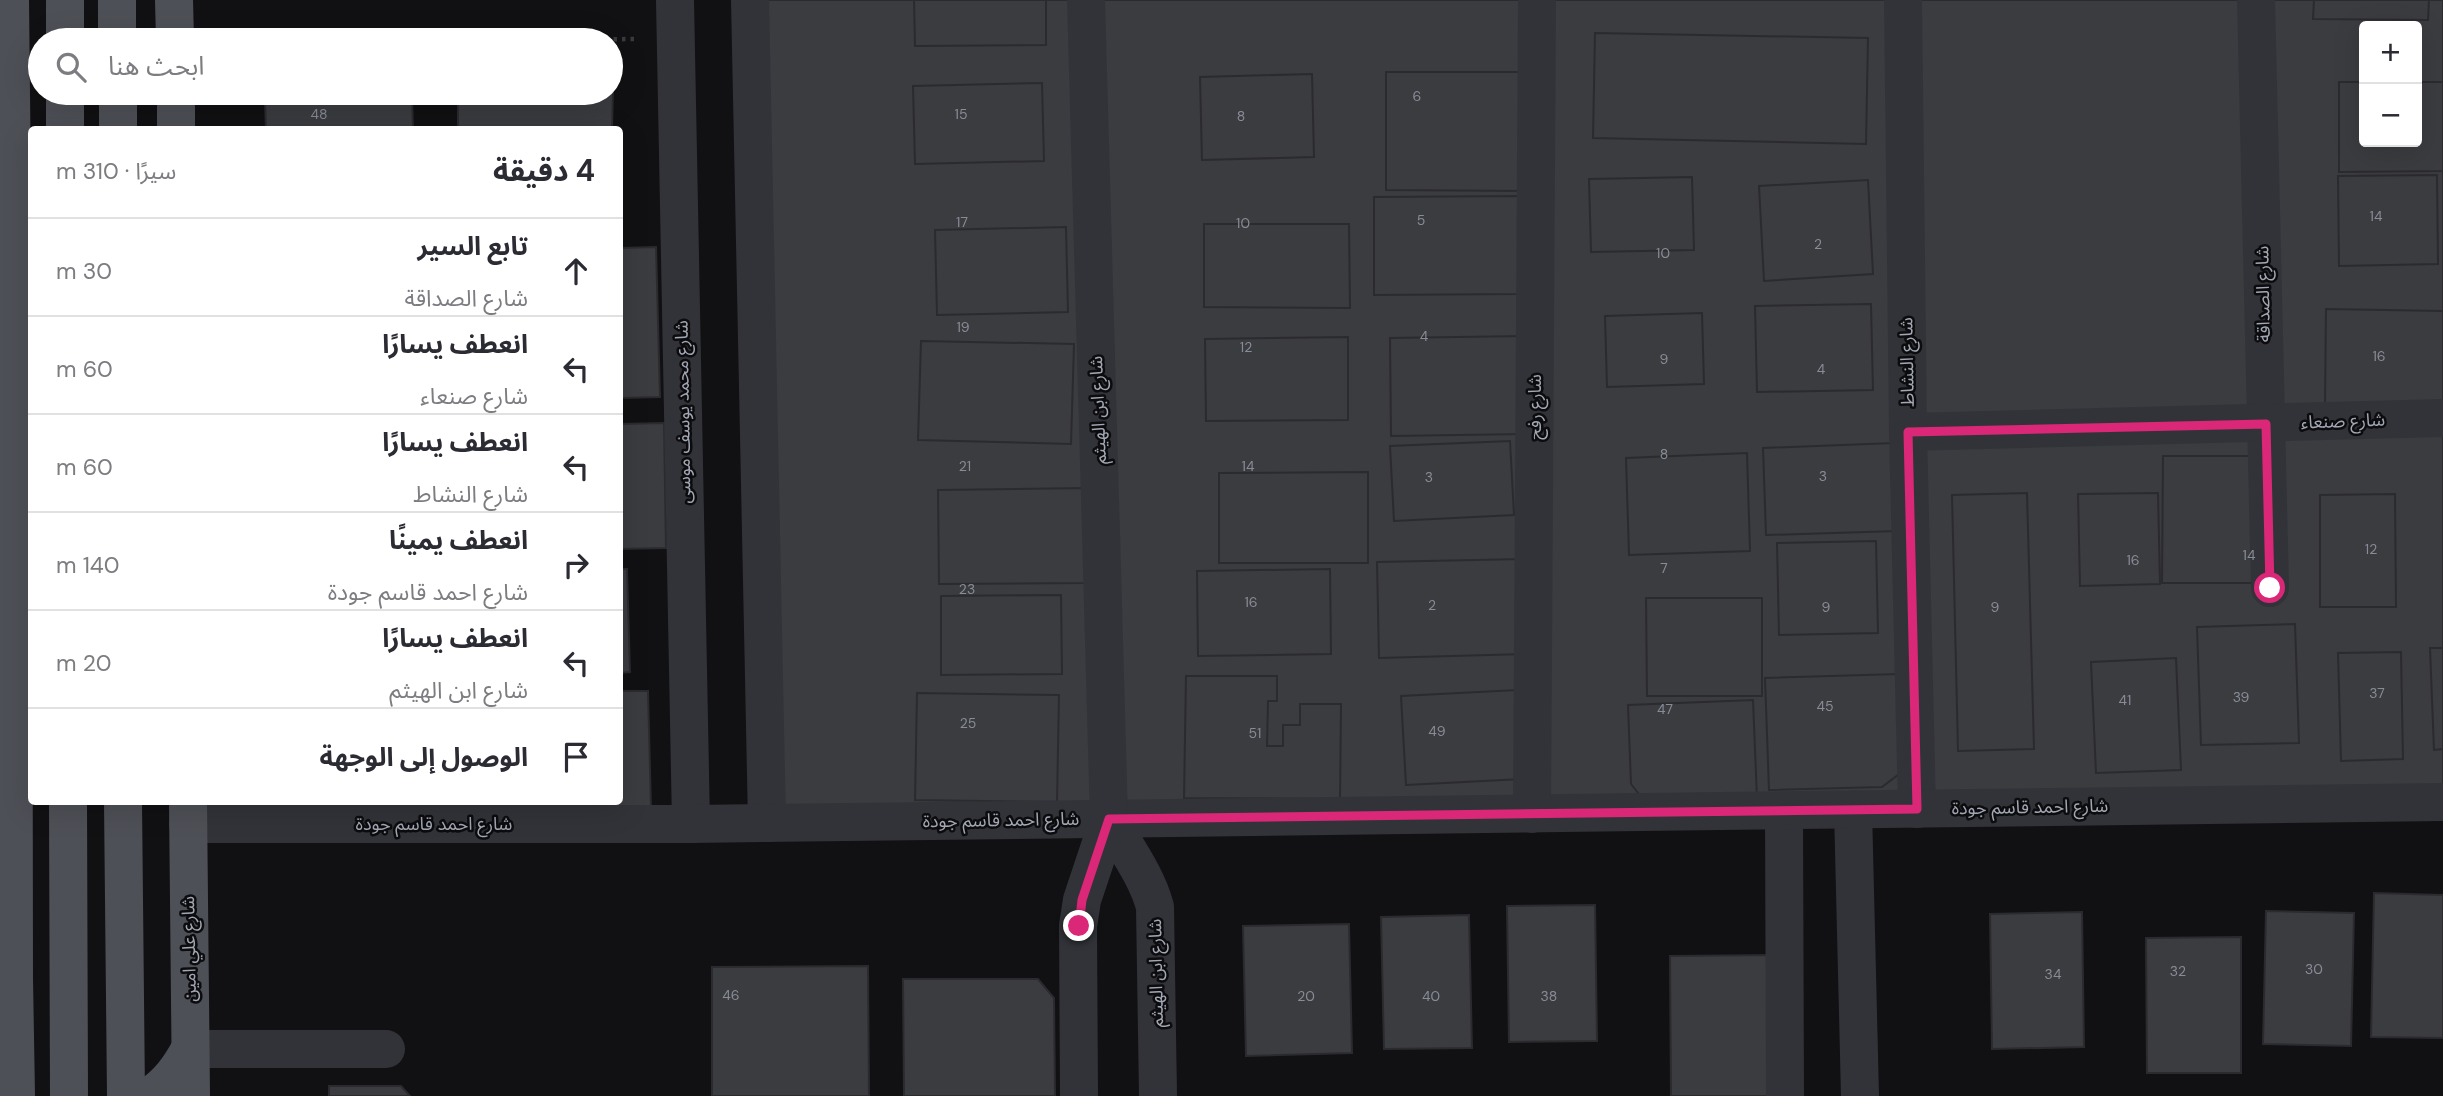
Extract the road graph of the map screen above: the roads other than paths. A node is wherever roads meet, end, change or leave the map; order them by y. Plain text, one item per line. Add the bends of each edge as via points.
1 (10, 0) edge
2 (65, 0) edge
3 (117, 0) edge
4 (174, 0) edge
5 (675, 0) edge
6 (750, 0) edge
7 (1086, 0) edge
8 (1537, 0) edge
9 (1903, 0) edge
10 (2256, 0) edge
11 (65, 28) edge
12 (117, 28) edge
13 (175, 28) edge
14 (65, 105) edge
15 (118, 105) edge
16 (176, 105) edge
17 (5, 110) edge
18 (65, 126) edge
19 (118, 126) edge
20 (176, 126) edge
21 (7, 278) edge
22 (2443, 418) edge
23 (2266, 424) junction
24 (1908, 432) junction
25 (2270, 588) dead end
26 (6, 608) edge
27 (6, 778) edge
28 (2443, 802) edge
29 (68, 805) edge
30 (123, 805) edge
31 (1853, 809) junction
32 (1917, 809) junction
33 (1784, 811) junction
34 (188, 813) edge
35 (1532, 814) junction
36 (1109, 819) junction
37 (767, 823) junction
38 (691, 824) junction
39 (7, 978) edge
40 (190, 1049) junction
41 (386, 1049) dead end
42 (25, 1089) edge
43 (69, 1096) edge
44 (125, 1096) edge
45 (150, 1096) edge
46 (191, 1096) edge
47 (1079, 1096) edge
48 (1158, 1096) edge
49 (1785, 1096) edge
50 (1860, 1096) edge

1 - 17 main road
2 - 11 main road
3 - 12 main road
4 - 13 main road
5 - 38 street, شارع محمد يوسف موسى
6 - 37 street
7 - 36 street, شارع ابن الهيثم
8 - 35 street, شارع رفح
9 - 24 street, شارع النشاط
10 - 23 street, شارع الصداقة
14 - 18 main road
15 - 19 main road
16 - 20 main road
17 - 21 main road
21 - 26 main road
22 - 23 street, شارع صنعاء
23 - 24 street, شارع صنعاء
23 - 25 street, شارع الصداقة
24 - 32 street, شارع النشاط
26 - 27 main road
27 - 39 main road
28 - 32 street, شارع احمد قاسم جودة
29 - 43 main road
30 - 44 main road
31 - 32 street, شارع احمد قاسم جودة
31 - 33 street, شارع احمد قاسم جودة
31 - 50 street
33 - 35 street, شارع احمد قاسم جودة
33 - 49 street
34 - 38 street, شارع احمد قاسم جودة
34 - 40 main road, شارع علي امين
35 - 36 street, شارع احمد قاسم جودة
36 - 37 street, شارع احمد قاسم جودة
36 - 47 street, شارع ابن الهيثم via 1082,900 1079,926
36 - 48 street, شارع ابن الهيثم via 1145,880 1155,907
37 - 38 street, شارع احمد قاسم جودة
39 - 42 main road
40 - 41 street
40 - 45 main road via 179,1070
40 - 46 main road, شارع علي امين

